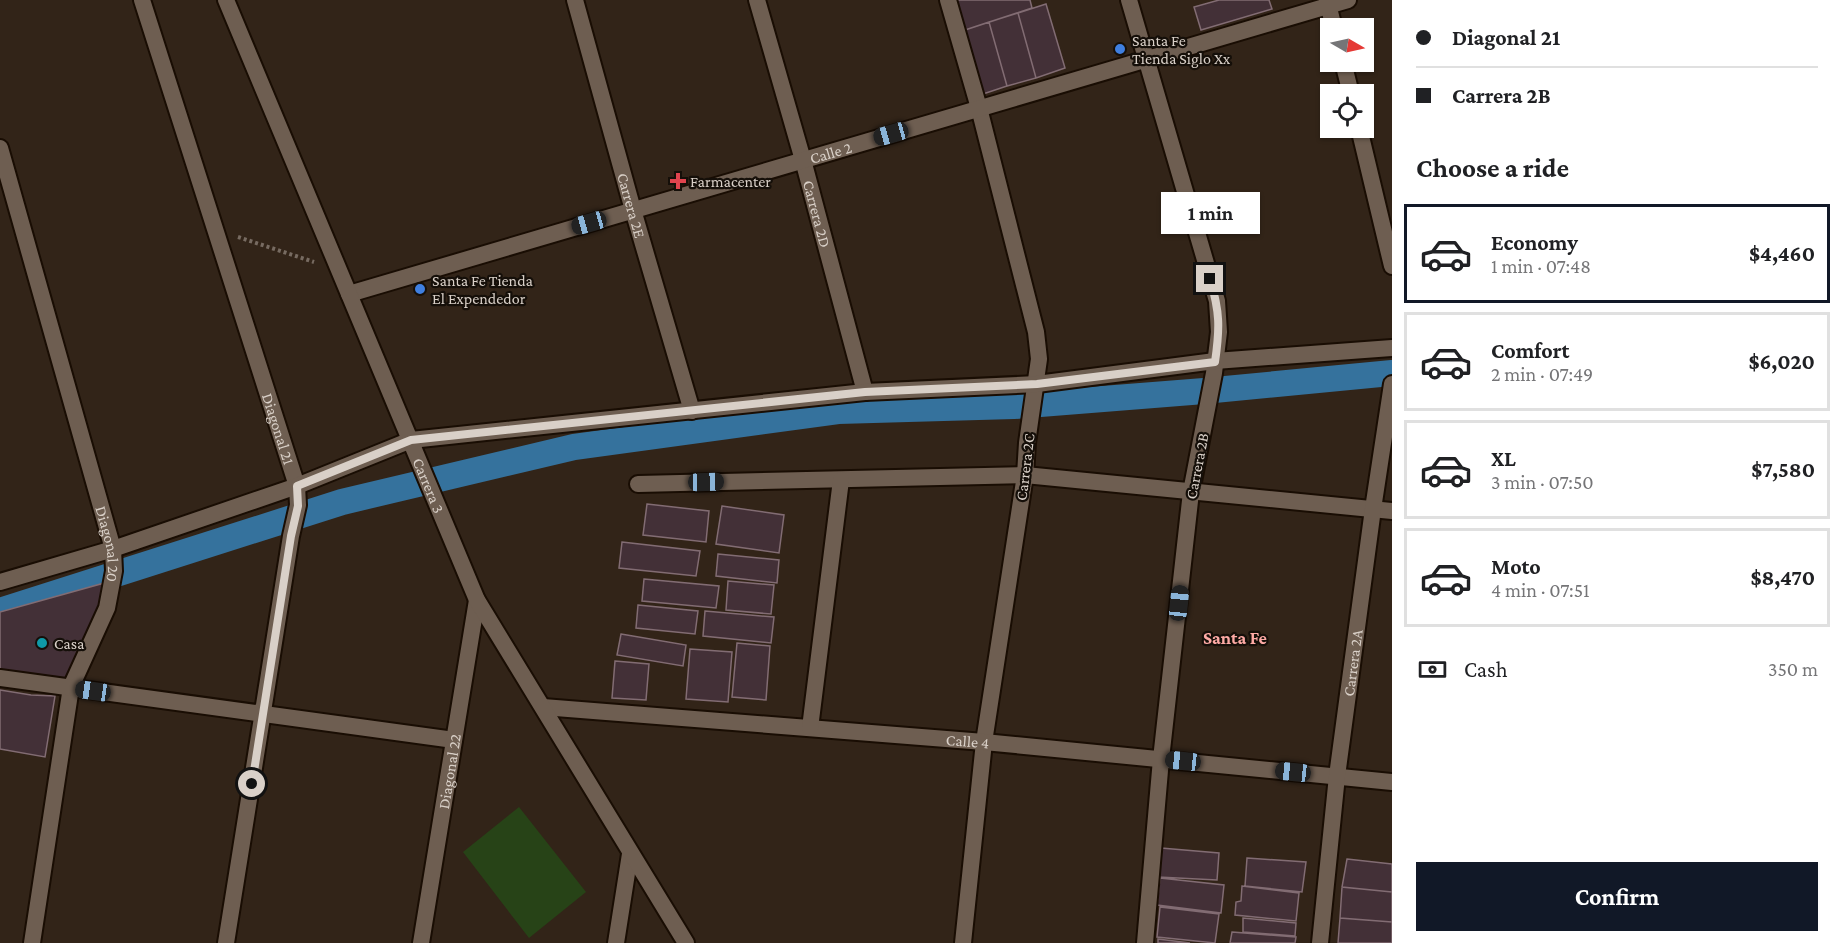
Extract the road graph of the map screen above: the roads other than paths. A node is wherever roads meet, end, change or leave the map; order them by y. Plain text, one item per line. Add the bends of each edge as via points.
1 (142, 0) edge
2 (226, 0) edge
3 (575, 0) edge
4 (758, 0) edge
5 (948, 0) edge
6 (1129, 0) edge
7 (1348, 0) edge
8 (1328, 3) edge
9 (1332, 18) edge
10 (1146, 59) junction
11 (980, 108) junction
12 (1361, 138) edge
13 (0, 148) edge
14 (803, 160) junction
15 (633, 210) junction
16 (1392, 266) edge
17 (349, 294) junction
18 (1392, 348) edge
19 (1214, 367) junction
20 (1036, 389) junction
21 (865, 392) junction
22 (1390, 392) edge
23 (692, 411) junction
24 (411, 440) junction
25 (1025, 475) junction
26 (841, 480) junction
27 (638, 484) dead end
28 (297, 486) junction
29 (1191, 492) junction
30 (1373, 509) junction
31 (1392, 511) edge
32 (113, 549) junction
33 (0, 582) edge
34 (477, 600) junction
35 (0, 678) edge
36 (71, 687) junction
37 (543, 706) junction
38 (263, 715) junction
39 (810, 728) junction
40 (454, 740) junction
41 (984, 741) junction
42 (1161, 759) junction
43 (1337, 776) junction
44 (1392, 782) edge
45 (630, 854) junction
46 (32, 943) edge
47 (226, 943) edge
48 (421, 943) edge
49 (616, 943) edge
50 (686, 943) edge
51 (963, 943) edge
52 (1145, 943) edge
53 (1320, 943) edge

1 - 28 street, Diagonal 21
2 - 17 street, Carrera 3
3 - 15 street, Carrera 2E
4 - 14 street, Carrera 2D
5 - 11 street, Carrera 2C
6 - 10 street, Carrera 2B
7 - 8 street, Calle 2
8 - 9 street
8 - 10 street, Calle 2
10 - 11 street, Calle 2
10 - 19 street, Carrera 2B via 1217,301 1219,332
11 - 14 street, Calle 2
11 - 20 street, Carrera 2C via 1036,332 1040,359
12 - 16 street
13 - 32 street, Diagonal 20
14 - 15 street, Calle 2
14 - 21 street, Carrera 2D
15 - 17 street, Calle 2
15 - 23 street, Carrera 2E
17 - 24 street, Carrera 3
18 - 19 street
19 - 20 street
19 - 29 street, Carrera 2B
20 - 21 street
20 - 25 street, Carrera 2C
21 - 23 street
22 - 30 street, Carrera 2A
23 - 24 street
24 - 28 street
24 - 34 street, Carrera 3
25 - 26 street
25 - 29 street
25 - 41 street, Carrera 2C
26 - 27 street
26 - 39 street
28 - 32 street
28 - 38 street, Diagonal 21 via 298,506
29 - 30 street
29 - 42 street, Carrera 2B
30 - 31 street
30 - 43 street, Carrera 2A
32 - 33 street
32 - 36 street, Diagonal 20 via 114,572 107,608
34 - 37 street, Carrera 3
34 - 40 street, Diagonal 22
35 - 36 street
36 - 38 street
36 - 46 street, Diagonal 20
37 - 39 street, Calle 4
37 - 45 street, Carrera 3
38 - 40 street
38 - 47 street, Diagonal 21
39 - 41 street, Calle 4
40 - 48 street, Diagonal 22
41 - 42 street, Calle 4
41 - 51 street, Carrera 2C
42 - 43 street, Calle 4
42 - 52 street, Carrera 2B
43 - 44 street, Calle 4
43 - 53 street, Carrera 2A
45 - 49 street
45 - 50 street, Carrera 3

